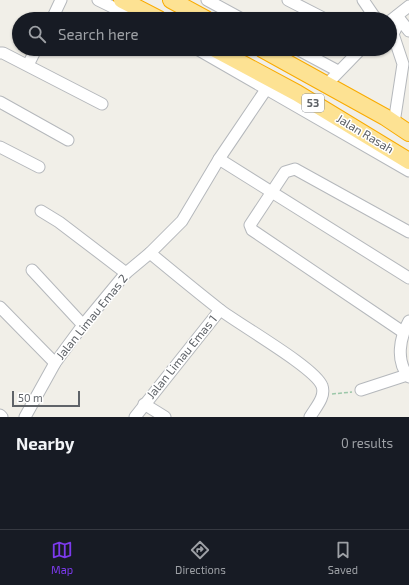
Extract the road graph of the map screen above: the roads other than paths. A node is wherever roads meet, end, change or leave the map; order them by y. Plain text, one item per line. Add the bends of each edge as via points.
1 (61, 0) edge
2 (98, 0) edge
3 (122, 0) edge
4 (171, 0) edge
5 (207, 0) edge
6 (288, 0) edge
7 (363, 0) edge
8 (409, 6) edge
9 (55, 12) edge
10 (123, 12) edge
11 (145, 12) edge
12 (193, 12) edge
13 (229, 12) edge
14 (311, 12) edge
15 (371, 12) edge
16 (397, 18) edge
17 (397, 20) edge
18 (409, 31) edge
19 (397, 46) edge
20 (0, 53) edge
21 (32, 56) edge
22 (210, 56) edge
23 (228, 56) edge
24 (275, 56) edge
25 (310, 56) edge
26 (353, 56) edge
27 (28, 65) junction
28 (338, 71) junction
29 (327, 84) junction
30 (267, 88) junction
31 (0, 102) edge
32 (102, 104) dead end
33 (394, 123) junction
34 (409, 133) edge
35 (68, 140) dead end
36 (0, 147) edge
37 (219, 159) junction
38 (409, 161) edge
39 (39, 167) dead end
40 (409, 171) edge
41 (270, 192) junction
42 (41, 211) dead end
43 (409, 232) edge
44 (150, 253) junction
45 (32, 270) dead end
46 (126, 273) junction
47 (409, 278) edge
48 (0, 308) edge
49 (220, 310) junction
50 (409, 321) edge
51 (83, 325) junction
52 (403, 332) junction
53 (55, 363) junction
54 (408, 376) edge
55 (361, 390) road end
56 (144, 404) junction
57 (25, 417) edge
58 (135, 417) edge
59 (165, 417) edge
60 (310, 417) edge

1 - 9 street
2 - 10 street
3 - 11 highway
4 - 12 highway
5 - 13 street
6 - 14 street
7 - 15 street
8 - 16 street
17 - 18 street
19 - 33 street via 403,64
20 - 27 street
21 - 27 street
22 - 30 street
23 - 38 highway, Jalan Rasah / 53 via 298,93
24 - 29 highway, Jalan Rasah / 53
25 - 28 street
26 - 28 street
27 - 32 street
28 - 29 street
29 - 33 highway, Jalan Rasah / 53
30 - 37 street, Jalan Limau Emas 2
30 - 40 street
31 - 35 street
33 - 34 highway, Jalan Rasah / 53
36 - 39 street
37 - 41 street
37 - 44 street, Jalan Limau Emas 2 via 182,221
41 - 43 street via 285,172 295,169
41 - 47 street
41 - 52 street via 251,222 252,230
42 - 46 street
44 - 46 street, Jalan Limau Emas 2
44 - 49 street, Jalan Limau Emas 1
45 - 51 street
46 - 51 street, Jalan Limau Emas 2
48 - 53 street
49 - 56 street, Jalan Limau Emas 1
49 - 60 street, Jalan Limau Emas 1 via 302,366 319,381 322,394
50 - 52 street
51 - 53 street, Jalan Limau Emas 2
52 - 54 street via 400,353
53 - 57 street, Jalan Limau Emas 2
54 - 55 street
56 - 58 street, Jalan Limau Emas 1
56 - 59 street, Jalan Limau Emas 1

